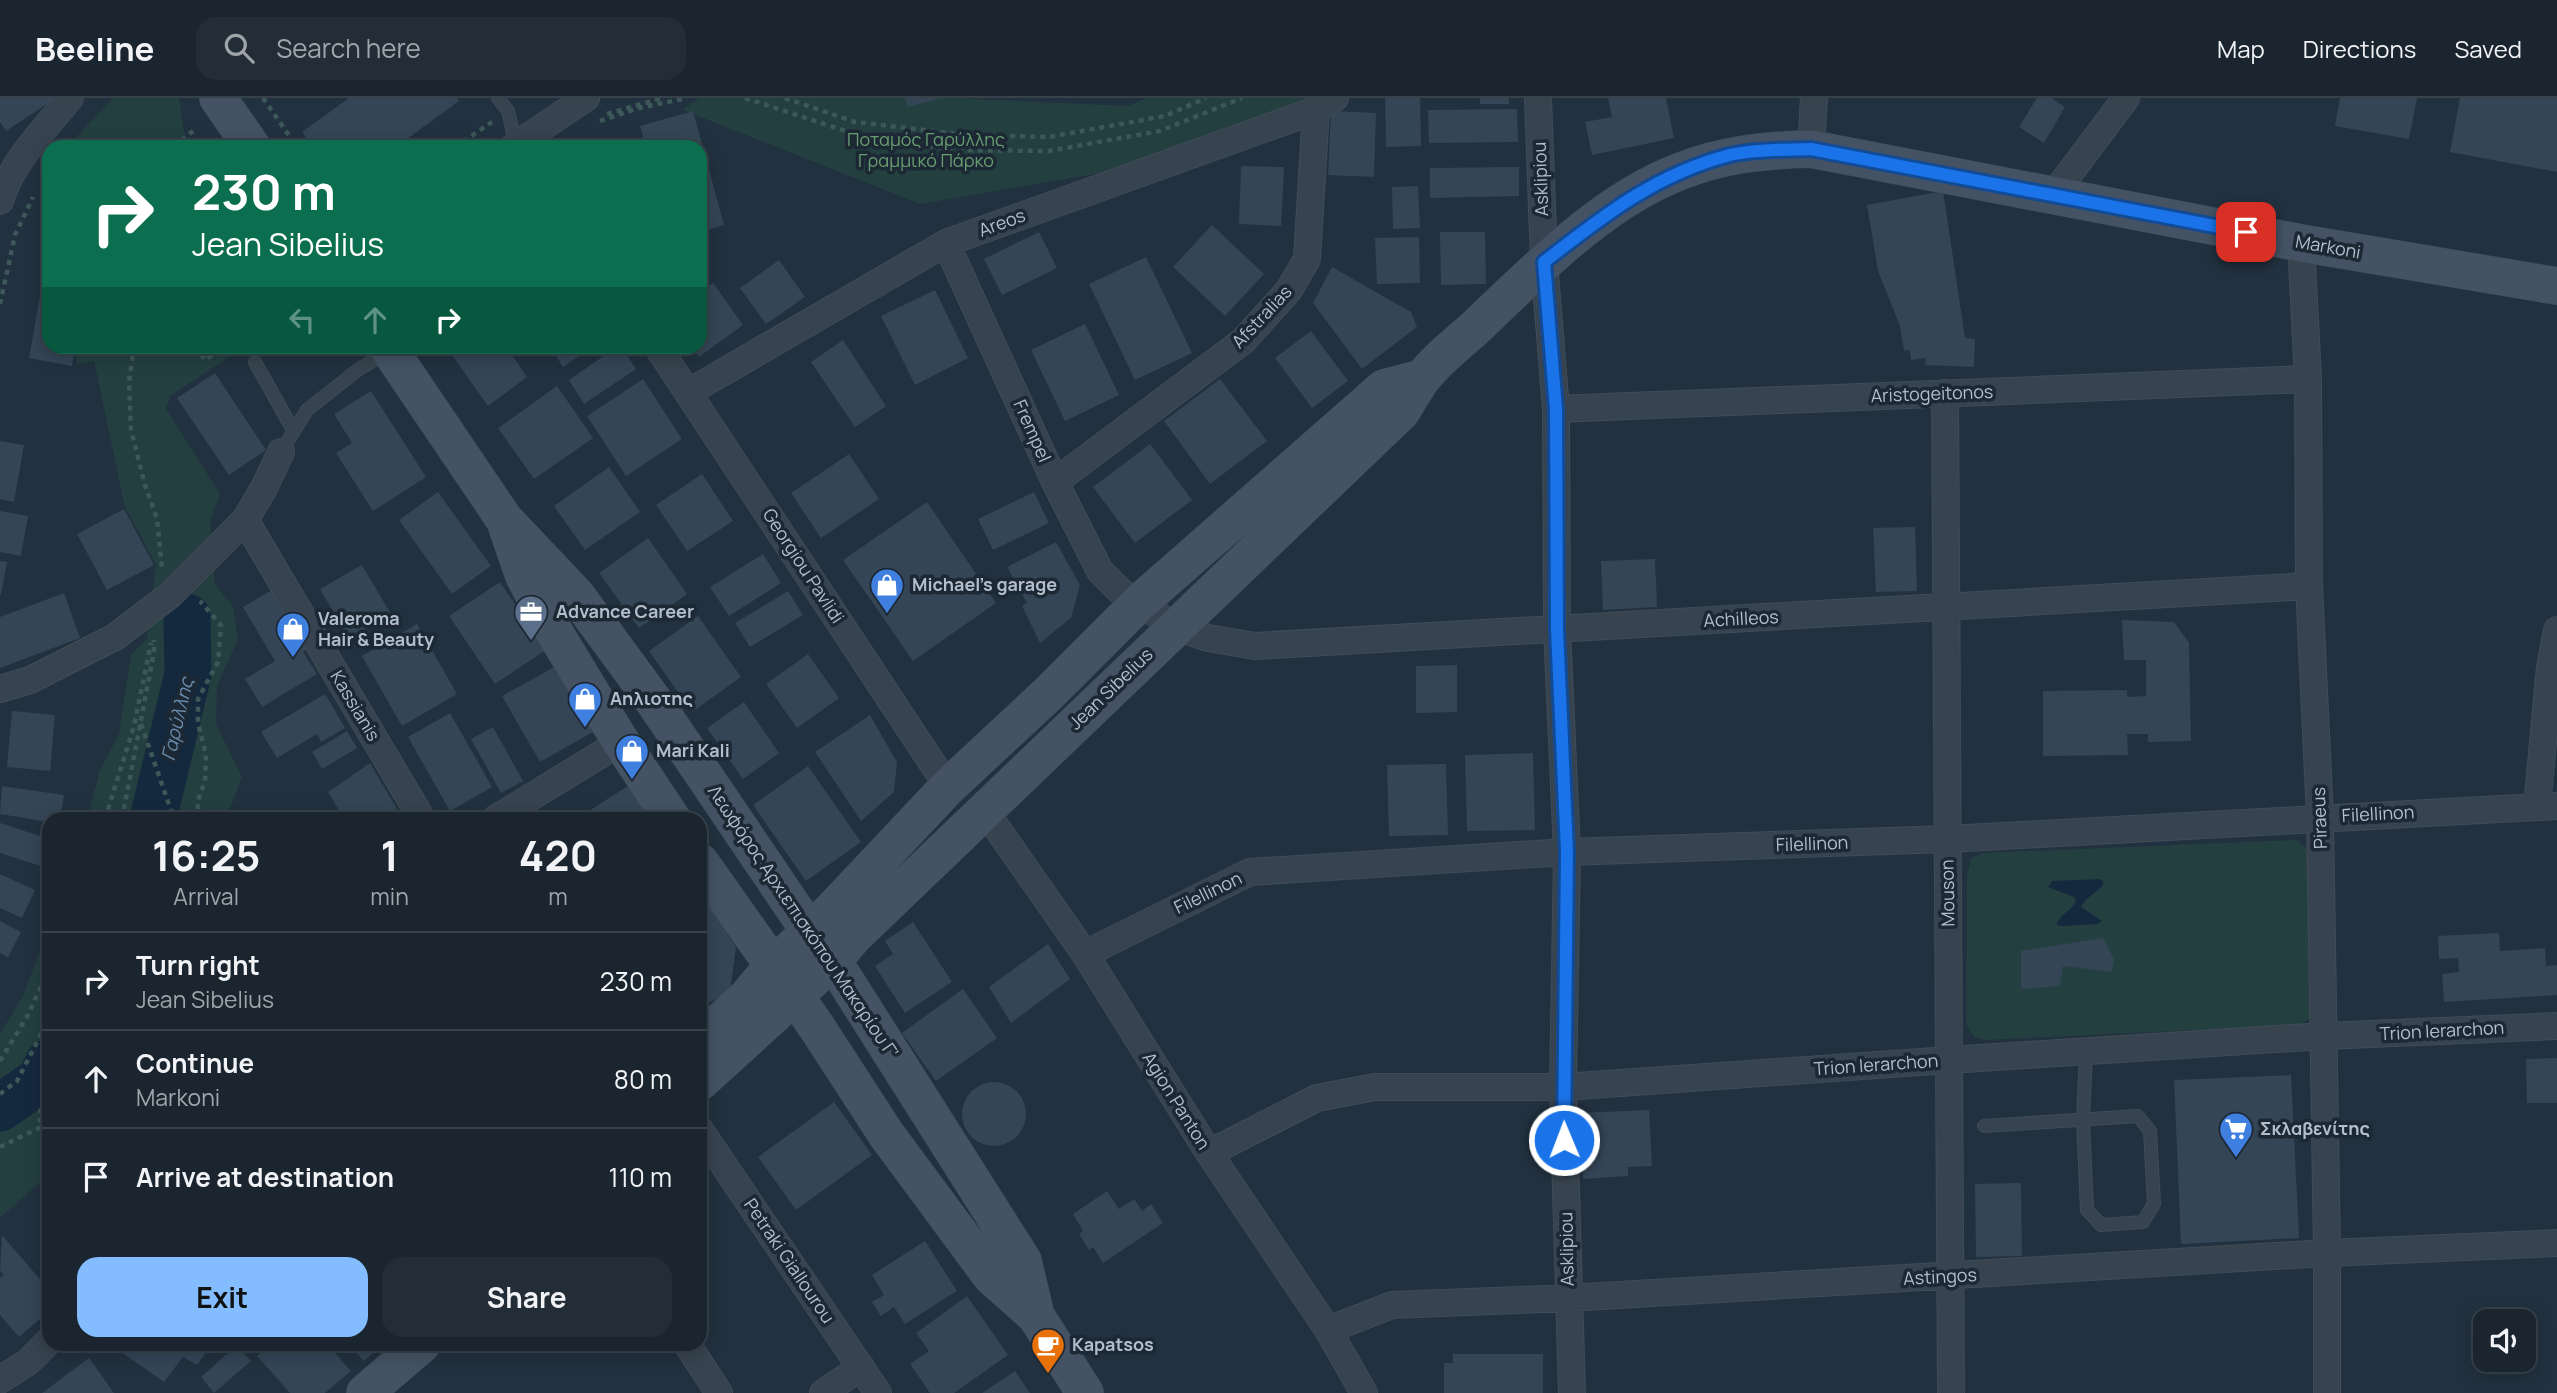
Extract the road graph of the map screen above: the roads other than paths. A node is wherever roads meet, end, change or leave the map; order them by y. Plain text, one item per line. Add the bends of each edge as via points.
1 (71, 98) edge
2 (218, 98) edge
3 (498, 98) edge
4 (1538, 98) edge
5 (1814, 98) edge
6 (2126, 98) edge
7 (1326, 104) edge
8 (591, 107) edge
9 (247, 140) edge
10 (514, 140) edge
11 (527, 140) edge
12 (1811, 149) junction
13 (2, 185) edge
14 (2054, 194) junction
15 (946, 243) junction
16 (2301, 243) junction
17 (1544, 262) junction
18 (2557, 286) edge
19 (381, 354) edge
20 (391, 354) edge
21 (663, 354) edge
22 (255, 362) dead end
23 (1422, 378) junction
24 (2308, 379) junction
25 (689, 392) junction
26 (1945, 393) junction
27 (1556, 409) junction
28 (287, 441) junction
29 (1055, 482) junction
30 (504, 519) junction
31 (245, 520) junction
32 (2309, 586) junction
33 (1139, 603) junction
34 (1945, 607) junction
35 (1176, 627) junction
36 (1557, 629) junction
37 (2557, 630) edge
38 (0, 689) edge
39 (621, 742) junction
40 (948, 787) junction
41 (2547, 806) edge
42 (985, 811) junction
43 (418, 812) edge
44 (506, 812) edge
45 (667, 812) edge
46 (2320, 817) junction
47 (1947, 839) junction
48 (1567, 852) junction
49 (707, 872) edge
50 (810, 932) junction
51 (1085, 954) junction
52 (833, 961) junction
53 (773, 966) junction
54 (794, 996) junction
55 (2557, 1026) edge
56 (707, 1034) edge
57 (2324, 1036) junction
58 (2086, 1051) junction
59 (1949, 1060) junction
60 (707, 1076) edge
61 (1563, 1087) junction
62 (2083, 1120) junction
63 (1984, 1126) dead end
64 (707, 1140) edge
65 (1209, 1153) junction
66 (2557, 1243) edge
67 (2327, 1253) junction
68 (1950, 1276) junction
69 (1568, 1298) junction
70 (1035, 1316) junction
71 (1328, 1330) junction
72 (42, 1348) edge
73 (414, 1351) edge
74 (691, 1351) edge
75 (861, 1367) junction
76 (0, 1380) edge
77 (717, 1392) edge
78 (365, 1393) edge
79 (823, 1393) edge
80 (878, 1393) edge
81 (1085, 1393) edge
82 (1364, 1393) edge
83 (1572, 1393) edge
84 (1951, 1393) edge
85 (2327, 1393) edge

1 - 13 street
2 - 9 main road
3 - 10 lane via 508,111
4 - 17 street, Asklipiou
5 - 12 street
6 - 14 street
7 - 15 street, Areos
7 - 29 street, Afstralias via 1307,259 1290,290 1243,341
8 - 11 street
12 - 14 main road, Markoni
12 - 17 main road, Jean Sibelius via 1732,155 1681,171 1643,189
14 - 16 main road, Markoni
15 - 25 street, Areos
15 - 29 street, Frempel
16 - 18 main road, Markoni
16 - 24 street, Piraeus
17 - 23 main road, Jean Sibelius
17 - 27 street, Asklipiou
19 - 28 lane via 307,410
20 - 30 main road, Λεωφόρος Αρχιεπισκόπου Μακαρίου Γ’
21 - 25 street, Georgiou Pavlidi
22 - 28 lane
23 - 33 main road, Jean Sibelius via 1384,388
23 - 35 main road, Jean Sibelius via 1401,412
24 - 26 street, Aristogeitonos
24 - 32 street, Piraeus
25 - 40 street, Georgiou Pavlidi
26 - 27 street, Aristogeitonos
26 - 34 street, Mouson
27 - 36 street, Asklipiou
28 - 31 street
29 - 33 street, Frempel via 1100,571
30 - 39 main road, Λεωφόρος Αρχιεπισκόπου Μακαρίου Γ’ via 524,576
30 - 50 main road, Λεωφόρος Αρχιεπισκόπου Μακαρίου Γ’ via 576,595
31 - 38 street via 170,596 115,637 30,680
31 - 43 street, Kassianis
32 - 34 street, Achilleos
32 - 46 street, Piraeus
33 - 35 street, Frempel
33 - 40 main road, Jean Sibelius
34 - 36 street, Achilleos
34 - 47 street, Mouson
35 - 36 street, Achilleos via 1255,646
35 - 42 main road, Jean Sibelius
36 - 48 street, Asklipiou
37 - 41 street via 2550,667
39 - 44 street
39 - 45 main road, Λεωφόρος Αρχιεπισκόπου Μακαρίου Γ’
40 - 50 main road, Jean Sibelius
41 - 46 street, Filellinon
42 - 51 street, Agion Panton
42 - 52 main road, Jean Sibelius
46 - 47 street, Filellinon
46 - 57 street, Piraeus
47 - 48 street, Filellinon
47 - 59 street, Mouson
48 - 51 street, Filellinon via 1250,872
48 - 61 street, Asklipiou
49 - 53 main road, Λεωφόρος Αρχιεπισκόπου Μακαρίου Γ’
50 - 52 main road, Λεωφόρος Αρχιεπισκόπου Μακαρίου Γ’
50 - 53 main road, Jean Sibelius
51 - 65 street, Agion Panton
52 - 54 main road, Jean Sibelius
52 - 70 main road, Λεωφόρος Αρχιεπισκόπου Μακαρίου Γ’ via 1023,1261
53 - 54 main road, Λεωφόρος Αρχιεπισκόπου Μακαρίου Γ’
53 - 56 main road, Jean Sibelius
54 - 60 main road, Jean Sibelius
54 - 70 main road, Λεωφόρος Αρχιεπισκόπου Μακαρίου Γ’ via 886,1134 991,1276
55 - 57 street, Trion Ierarchon
57 - 58 street, Trion Ierarchon
57 - 67 street, Piraeus
58 - 59 street, Trion Ierarchon
58 - 62 lane
59 - 61 street, Trion Ierarchon
59 - 68 street, Mouson
61 - 65 street, Trion Ierarchon via 1375,1087 1317,1098
61 - 69 street, Asklipiou
62 - 62 lane via 2087,1210 2101,1225 2143,1222 2154,1204 2150,1131 2138,1116
62 - 63 lane
64 - 75 street, Petraki Giallourou
65 - 71 street, Agion Panton
66 - 67 street, Astingos
67 - 68 street, Astingos
67 - 85 street, Piraeus
68 - 69 street, Astingos
68 - 84 street, Mouson
69 - 71 street, Astingos via 1392,1305
69 - 83 street, Asklipiou
70 - 81 main road, Λεωφόρος Αρχιεπισκόπου Μακαρίου Γ’
71 - 82 street, Agion Panton
72 - 76 street
73 - 78 main road
74 - 77 street
75 - 79 street
75 - 80 street, Petraki Giallourou

